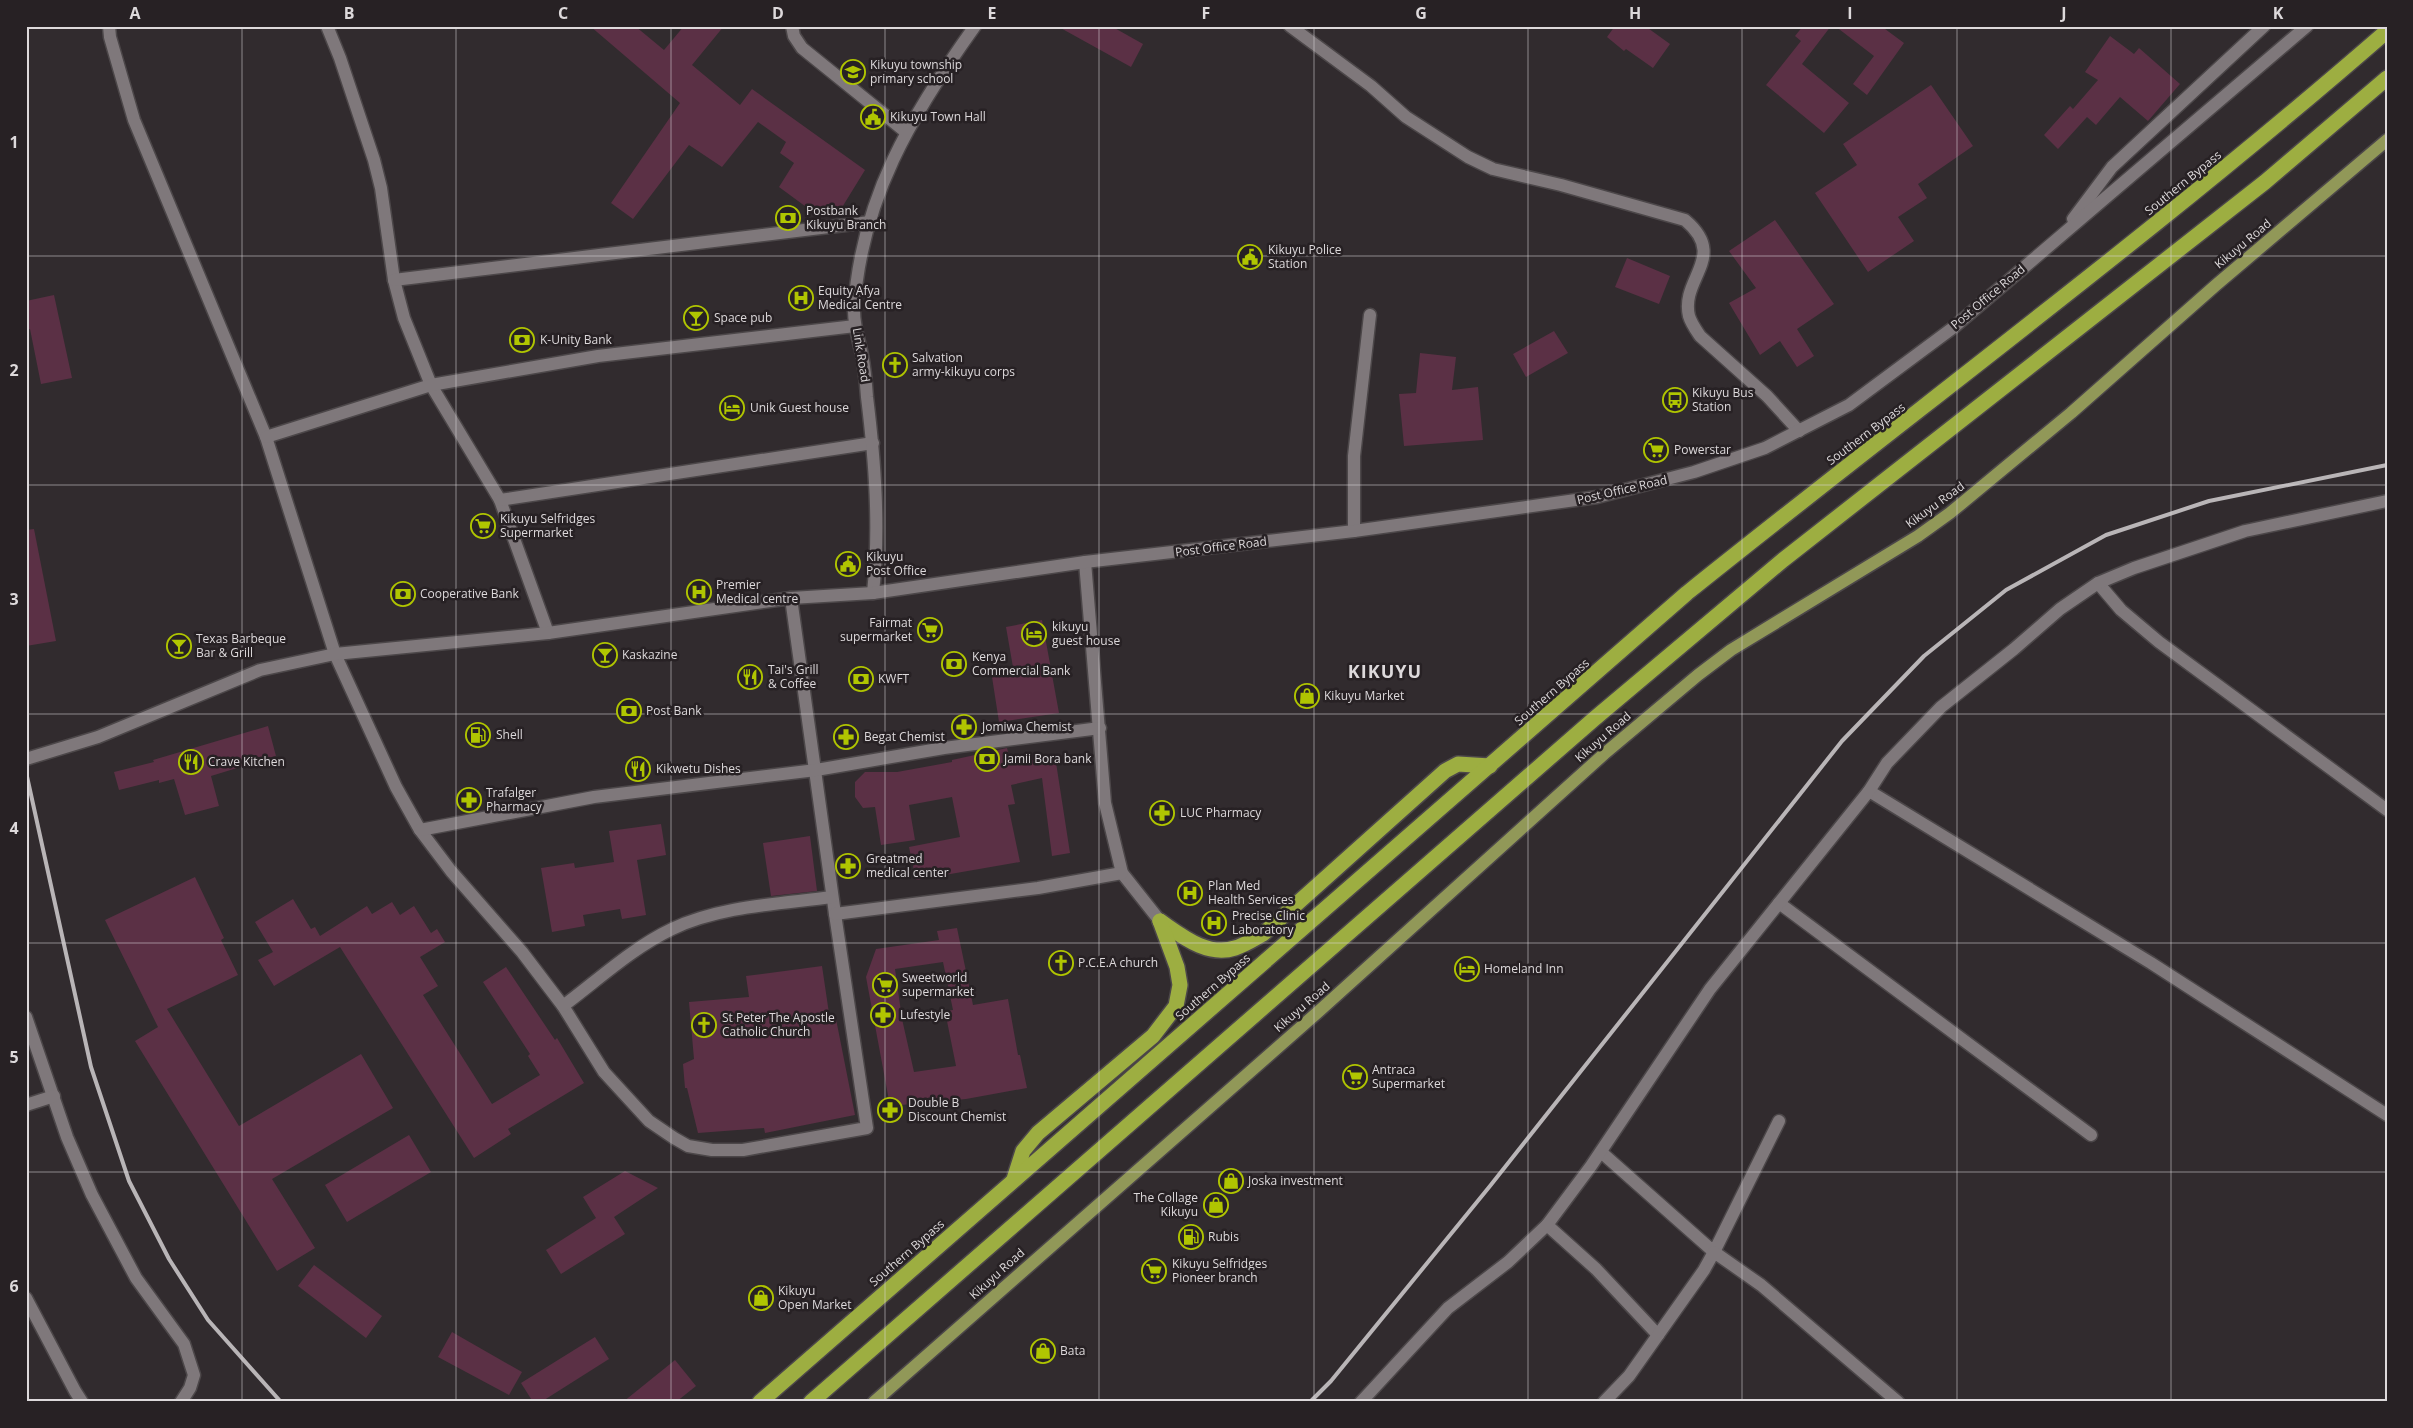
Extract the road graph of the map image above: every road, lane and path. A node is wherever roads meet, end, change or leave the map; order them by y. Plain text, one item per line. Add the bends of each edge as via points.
1 (109, 26) edge
2 (327, 26) edge
3 (792, 26) edge
4 (975, 26) edge
5 (1290, 26) edge
6 (2264, 26) edge
7 (2307, 26) edge
8 (2387, 32) edge
9 (2387, 78) edge
10 (906, 132) junction
11 (2387, 140) edge
12 (870, 222) junction
13 (2058, 239) junction
14 (394, 280) junction
15 (1370, 315) dead end
16 (856, 326) junction
17 (431, 385) junction
18 (1799, 431) junction
19 (266, 437) junction
20 (873, 443) junction
21 (500, 500) junction
22 (2387, 501) edge
23 (1354, 531) junction
24 (1085, 562) junction
25 (2098, 583) junction
26 (873, 593) junction
27 (791, 598) junction
28 (548, 633) junction
29 (336, 654) junction
30 (1100, 728) junction
31 (26, 759) edge
32 (1490, 766) junction
33 (816, 770) junction
34 (1869, 791) junction
35 (2387, 810) edge
36 (420, 830) junction
37 (1122, 873) junction
38 (832, 897) junction
39 (1779, 903) junction
40 (834, 914) junction
41 (1160, 921) junction
42 (563, 1006) junction
43 (26, 1017) edge
44 (54, 1096) junction
45 (26, 1105) edge
46 (2387, 1115) edge
47 (1779, 1121) dead end
48 (2091, 1135) dead end
49 (1601, 1152) junction
50 (1013, 1181) junction
51 (1546, 1225) junction
52 (1714, 1252) junction
53 (26, 1298) edge
54 (1658, 1335) junction
55 (82, 1402) edge
56 (181, 1402) edge
57 (760, 1402) edge
58 (811, 1402) edge
59 (874, 1402) edge
60 (1361, 1402) edge
61 (1604, 1402) edge
62 (1898, 1402) edge

1 - 19 street via 134,120
2 - 14 street via 374,160
3 - 10 street via 802,48
4 - 10 street, Link Road via 941,73
5 - 18 street via 1406,117 1468,157 1493,169 1685,220 1703,241 1704,251 1688,306 1693,325 1700,336 1767,396
6 - 13 street via 2112,167
7 - 13 street, Post Office Road
8 - 32 highway, Southern Bypass via 2273,130 1687,593
9 - 58 highway via 2265,182 1776,566 1594,719
10 - 12 street, Link Road via 882,181
11 - 59 main road, Kikuyu Road via 1950,513 1698,674
12 - 14 street
12 - 16 street, Link Road via 862,250 854,312
13 - 18 street, Post Office Road via 1901,367 1849,404
14 - 17 street via 404,318
15 - 23 street via 1354,456
16 - 17 street via 598,356
16 - 20 street, Link Road
17 - 19 street
17 - 21 street
18 - 23 street, Post Office Road via 1765,448 1694,472 1597,497
19 - 29 street
20 - 21 street
20 - 26 street, Link Road via 876,559
21 - 28 street
22 - 25 street via 2246,531
23 - 24 street, Post Office Road
24 - 26 street, Post Office Road
24 - 30 street
25 - 34 street via 2060,609 1941,707 1887,762
25 - 35 street via 2121,610 2159,642
26 - 27 street, Post Office Road
27 - 28 street, Post Office Road
27 - 33 street
28 - 29 street, Post Office Road
29 - 31 street, Post Office Road via 260,670 98,737
29 - 36 street via 396,787
30 - 33 street via 944,748
30 - 37 street via 1105,803
32 - 41 highway via 1458,764 1445,771 1263,934 1236,948 1223,951 1198,945
32 - 50 highway, Southern Bypass
33 - 36 street via 594,797
33 - 38 street
34 - 39 street
34 - 46 street via 2151,963
36 - 42 street
37 - 40 street via 1038,888
37 - 41 street
38 - 40 street
38 - 42 street via 710,916 672,929 638,949
39 - 48 street
39 - 49 street via 1689,1018
40 - 42 street via 867,1128 743,1150 688,1146 649,1121 604,1072
41 - 50 highway via 1177,967 1180,985 1176,1006 1154,1036 1038,1132 1023,1151
43 - 44 street
44 - 45 street
44 - 56 street via 67,1137 92,1195 136,1278 184,1344 194,1375
47 - 52 street
49 - 51 street
49 - 52 street
50 - 57 highway, Southern Bypass
51 - 54 street via 1596,1270
51 - 60 street via 1508,1262 1448,1308
52 - 54 street
52 - 62 street via 1761,1285
53 - 55 street
54 - 61 street via 1629,1376

